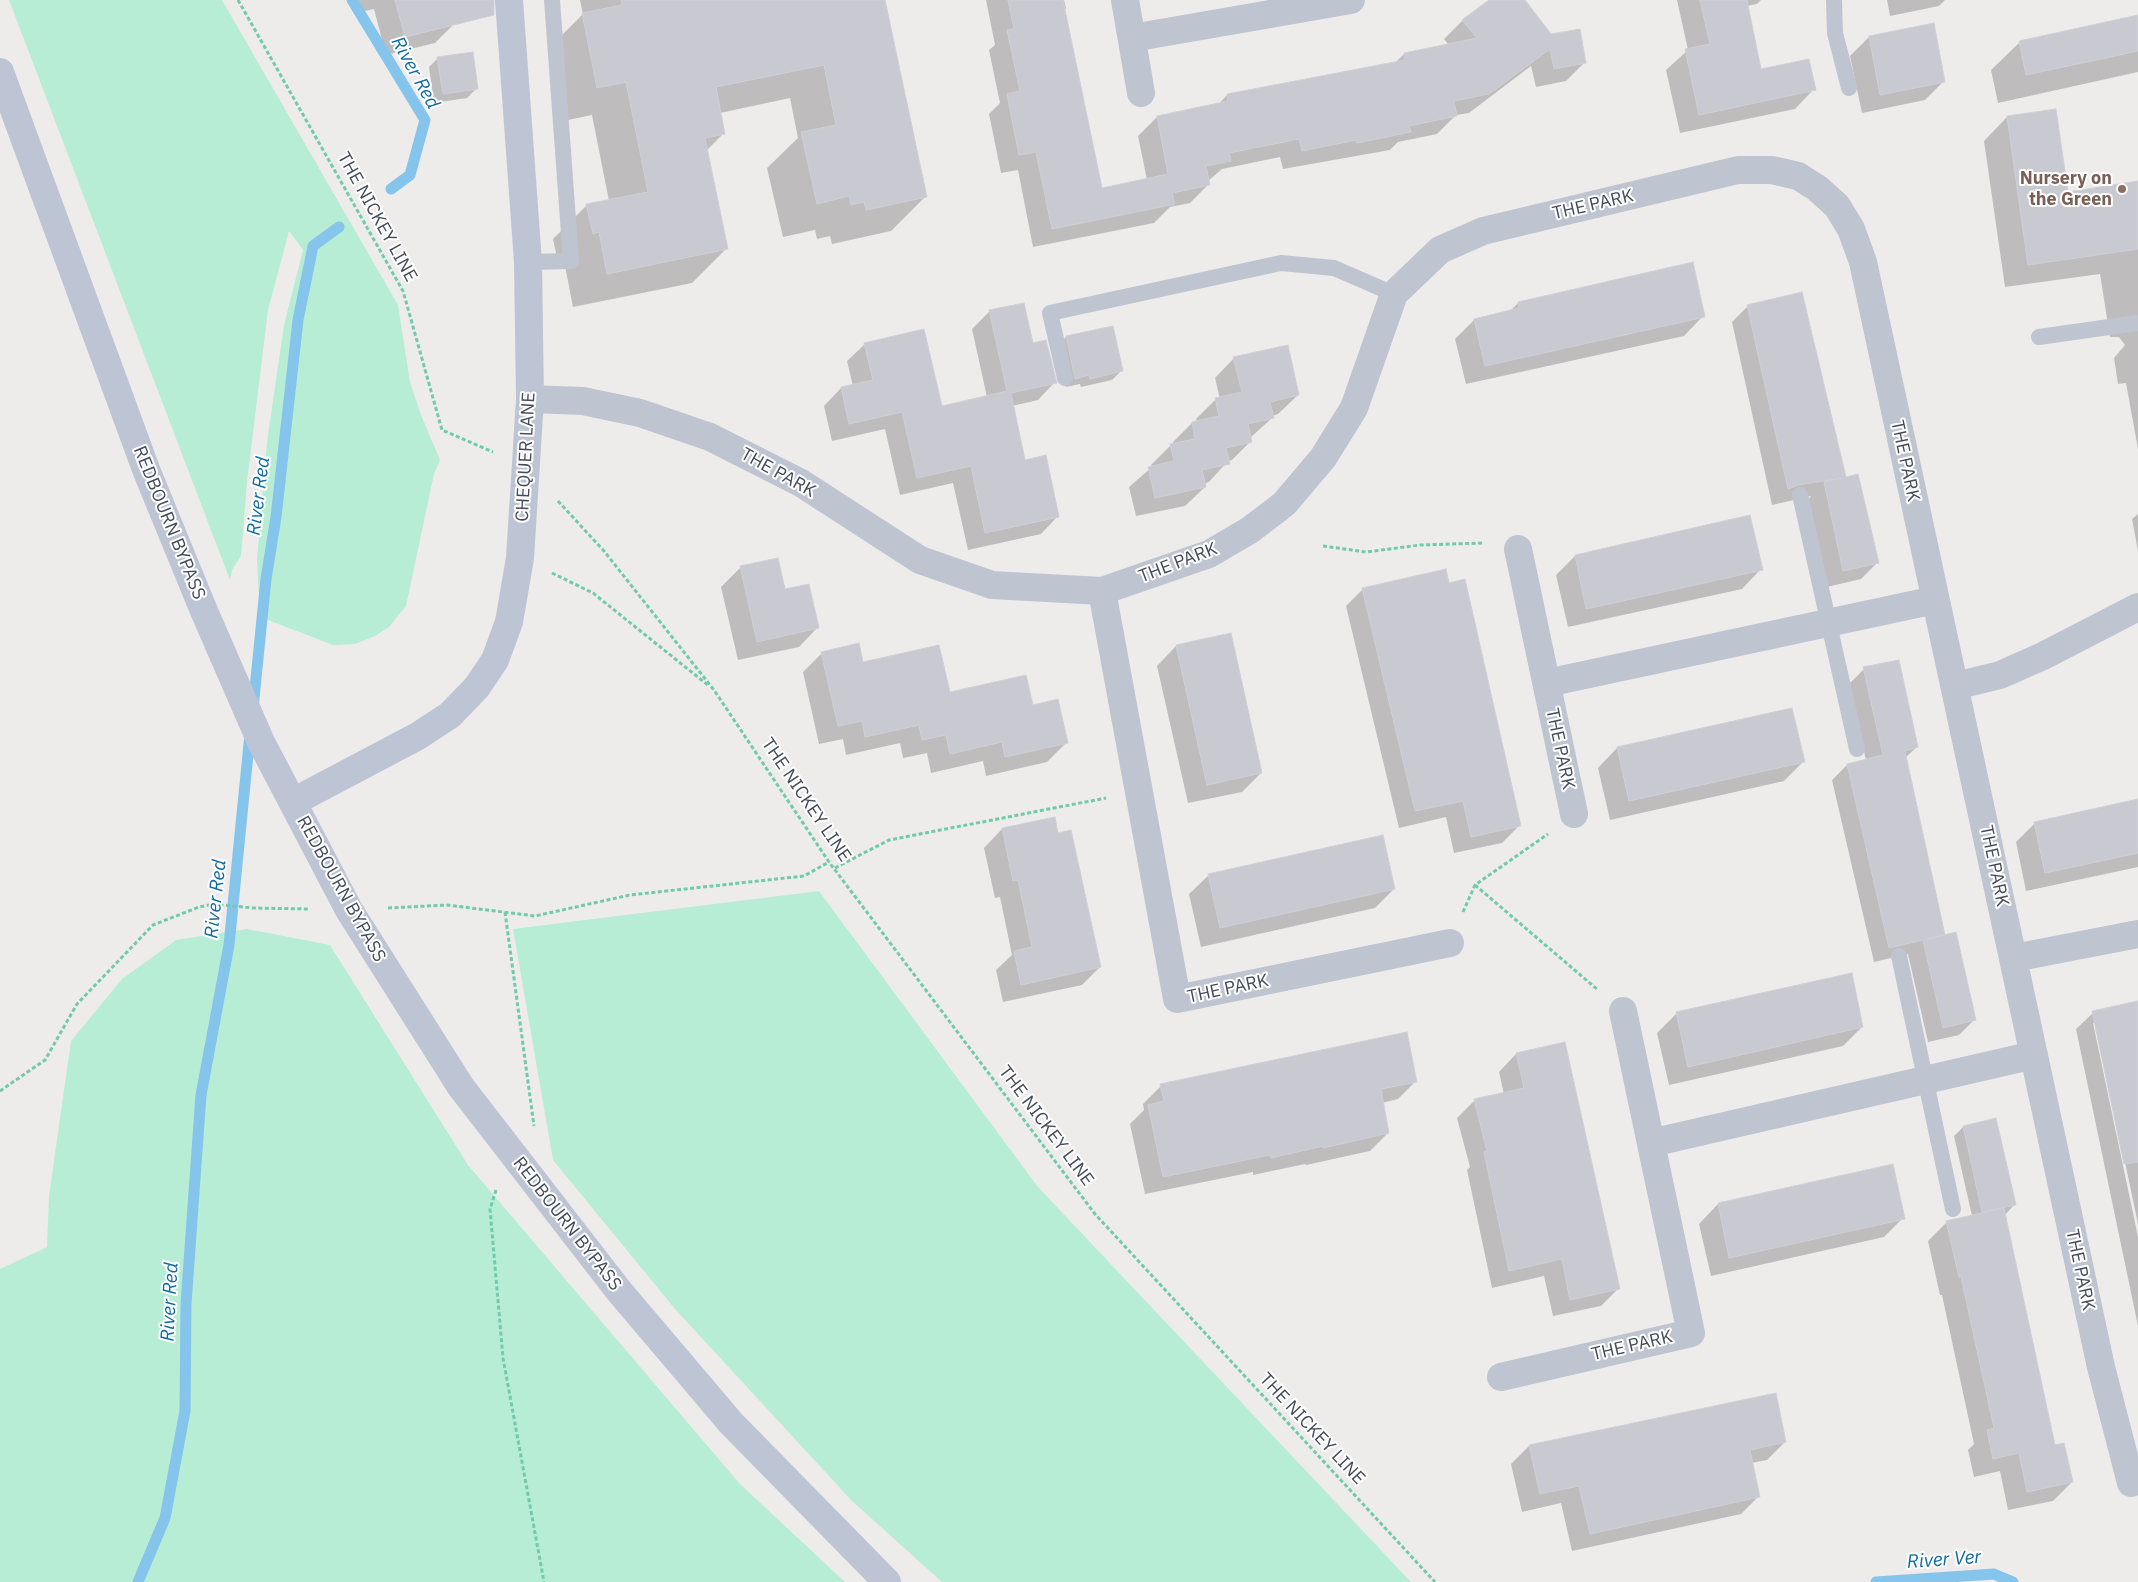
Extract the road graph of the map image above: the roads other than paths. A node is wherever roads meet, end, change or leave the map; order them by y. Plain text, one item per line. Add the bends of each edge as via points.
1 (509, 0) edge
2 (552, 0) edge
3 (1125, 0) edge
4 (1351, 0) edge
5 (1834, 0) edge
6 (1132, 38) junction
7 (0, 72) edge
8 (1849, 88) dead end
9 (1141, 93) dead end
10 (528, 262) junction
11 (1394, 294) junction
12 (2138, 324) edge
13 (2039, 337) dead end
14 (1066, 378) dead end
15 (530, 399) junction
16 (1800, 495) dead end
17 (1518, 549) road end
18 (1102, 591) junction
19 (1935, 600) junction
20 (2138, 607) edge
21 (1829, 623) junction
22 (1547, 683) junction
23 (1955, 686) junction
24 (1857, 749) dead end
25 (293, 802) junction
26 (1574, 814) road end
27 (2138, 934) edge
28 (1450, 943) road end
29 (1899, 956) dead end
30 (2014, 958) junction
31 (1623, 1012) road end
32 (2034, 1056) junction
33 (1926, 1080) junction
34 (1651, 1143) junction
35 (1953, 1209) dead end
36 (1501, 1377) dead end
37 (2132, 1483) dead end
38 (887, 1582) edge

1 - 10 main road, CHEQUER LANE
2 - 10 lane via 571,262
3 - 6 street
4 - 6 street
5 - 8 lane via 1836,34
6 - 9 street
7 - 25 main road, REDBOURN BYPASS via 147,472 225,660
10 - 15 main road, CHEQUER LANE
11 - 14 lane via 1334,268 1281,263 1050,313
11 - 18 street, THE PARK via 1354,408 1322,458 1284,504 1250,530 1209,554
11 - 19 street, THE PARK via 1440,250 1483,231 1738,170 1772,170 1798,176 1837,206 1851,229 1863,262
12 - 13 lane
15 - 18 street, THE PARK via 583,401 631,411 710,436 800,483 920,560 992,585
15 - 25 main road, CHEQUER LANE via 520,558 509,622 495,660 477,688 450,715 418,736
16 - 21 lane
17 - 22 street, THE PARK
18 - 28 street, THE PARK via 1178,999
19 - 21 street, THE PARK
19 - 23 street, THE PARK
20 - 23 street via 2008,671
21 - 22 street, THE PARK
21 - 24 lane
22 - 26 street, THE PARK
23 - 30 street, THE PARK
25 - 38 main road, REDBOURN BYPASS via 349,910 461,1087 510,1152 619,1291 731,1423
27 - 30 street
29 - 33 lane
30 - 32 street, THE PARK
31 - 34 street, THE PARK
32 - 33 street
32 - 37 street, THE PARK via 2100,1367
33 - 34 street
33 - 35 lane
34 - 36 street, THE PARK via 1691,1332

